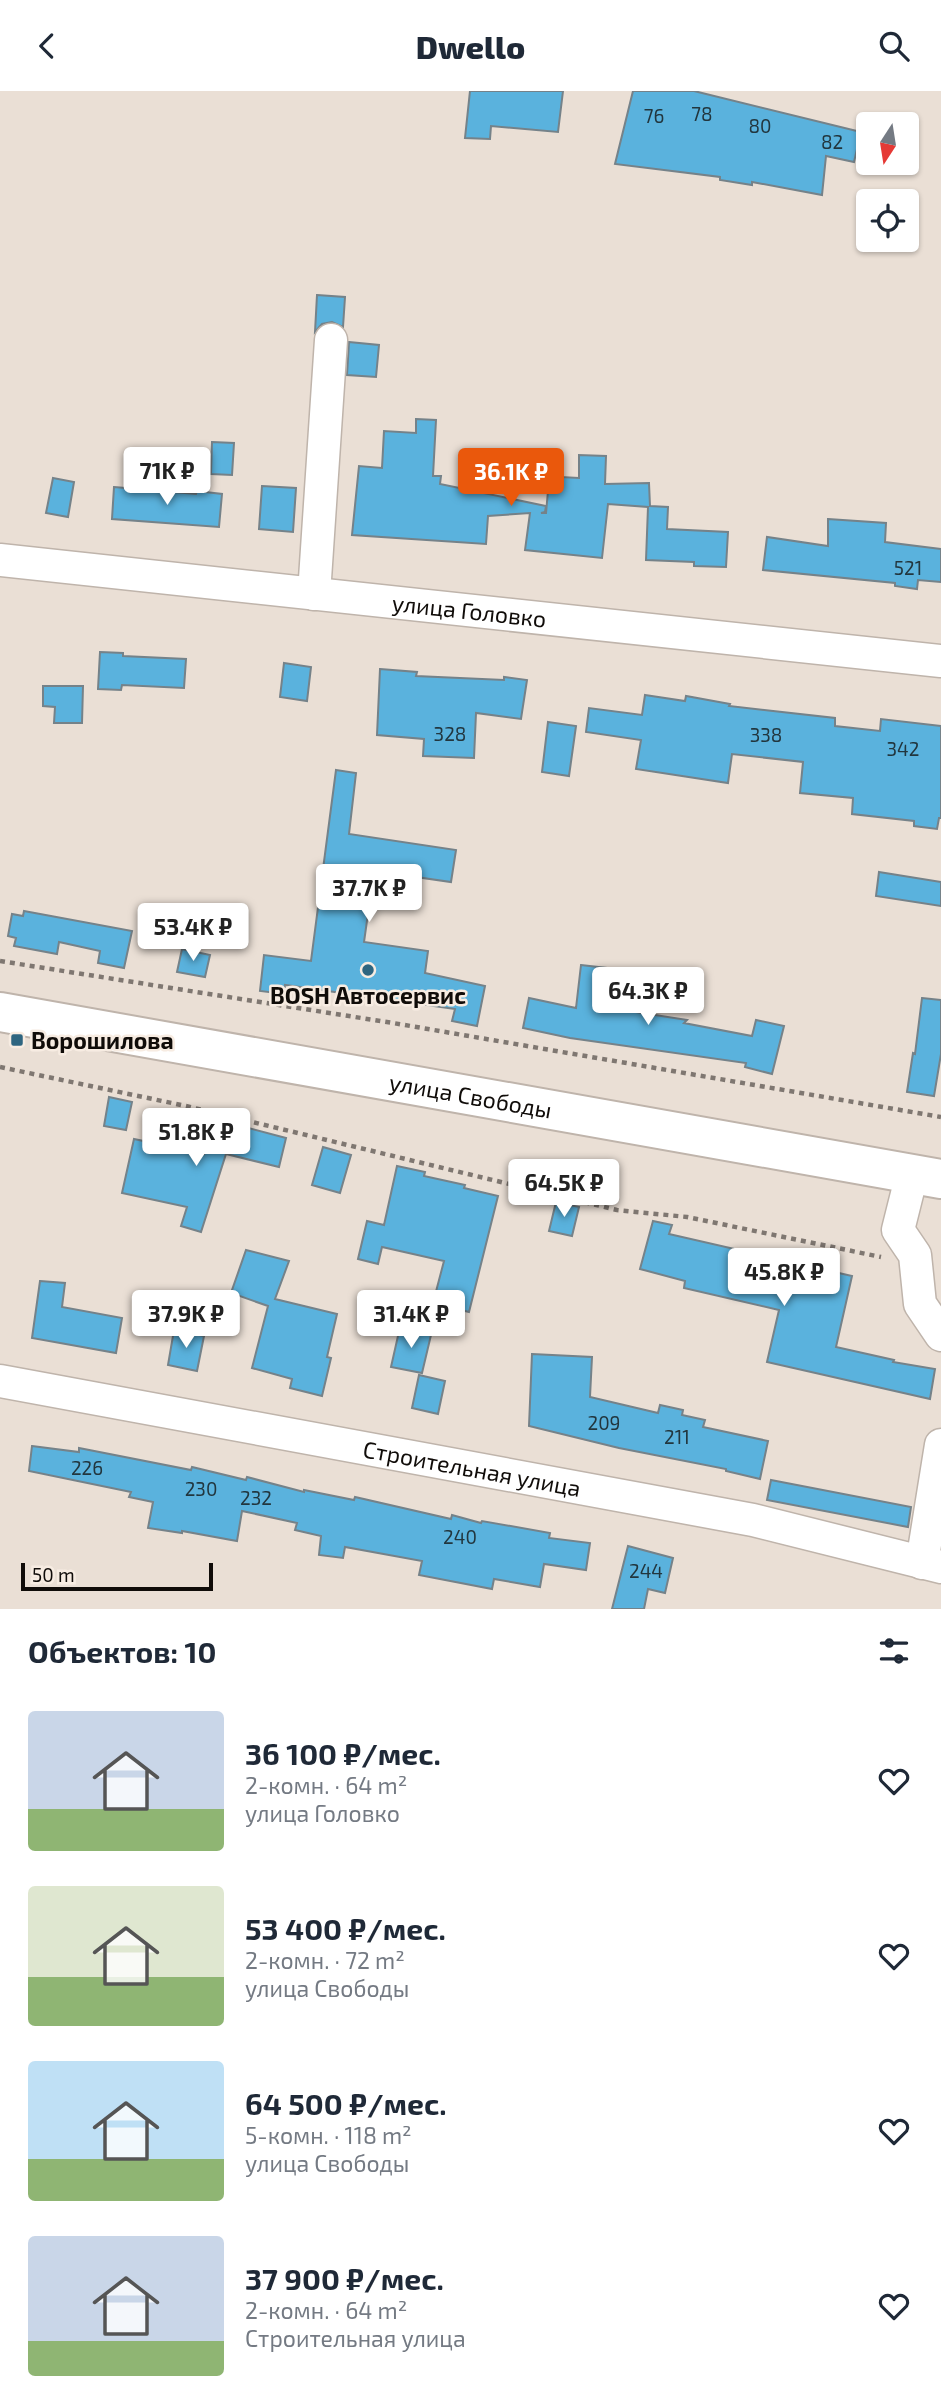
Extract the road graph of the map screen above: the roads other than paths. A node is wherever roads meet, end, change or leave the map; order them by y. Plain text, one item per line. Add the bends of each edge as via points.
1 (331, 340) dead end
2 (0, 560) edge
3 (314, 594) junction
4 (941, 661) edge
5 (0, 1012) edge
6 (926, 1176) edge
7 (941, 1335) edge
8 (0, 1381) edge
9 (941, 1445) edge
10 (931, 1565) edge

1 - 3 street
2 - 3 street, улица Головко
3 - 4 street, улица Головко
5 - 6 main road, улица Свободы
6 - 7 street via 898,1230 915,1255 920,1304
8 - 10 street, Строительная улица via 753,1520
9 - 10 street

